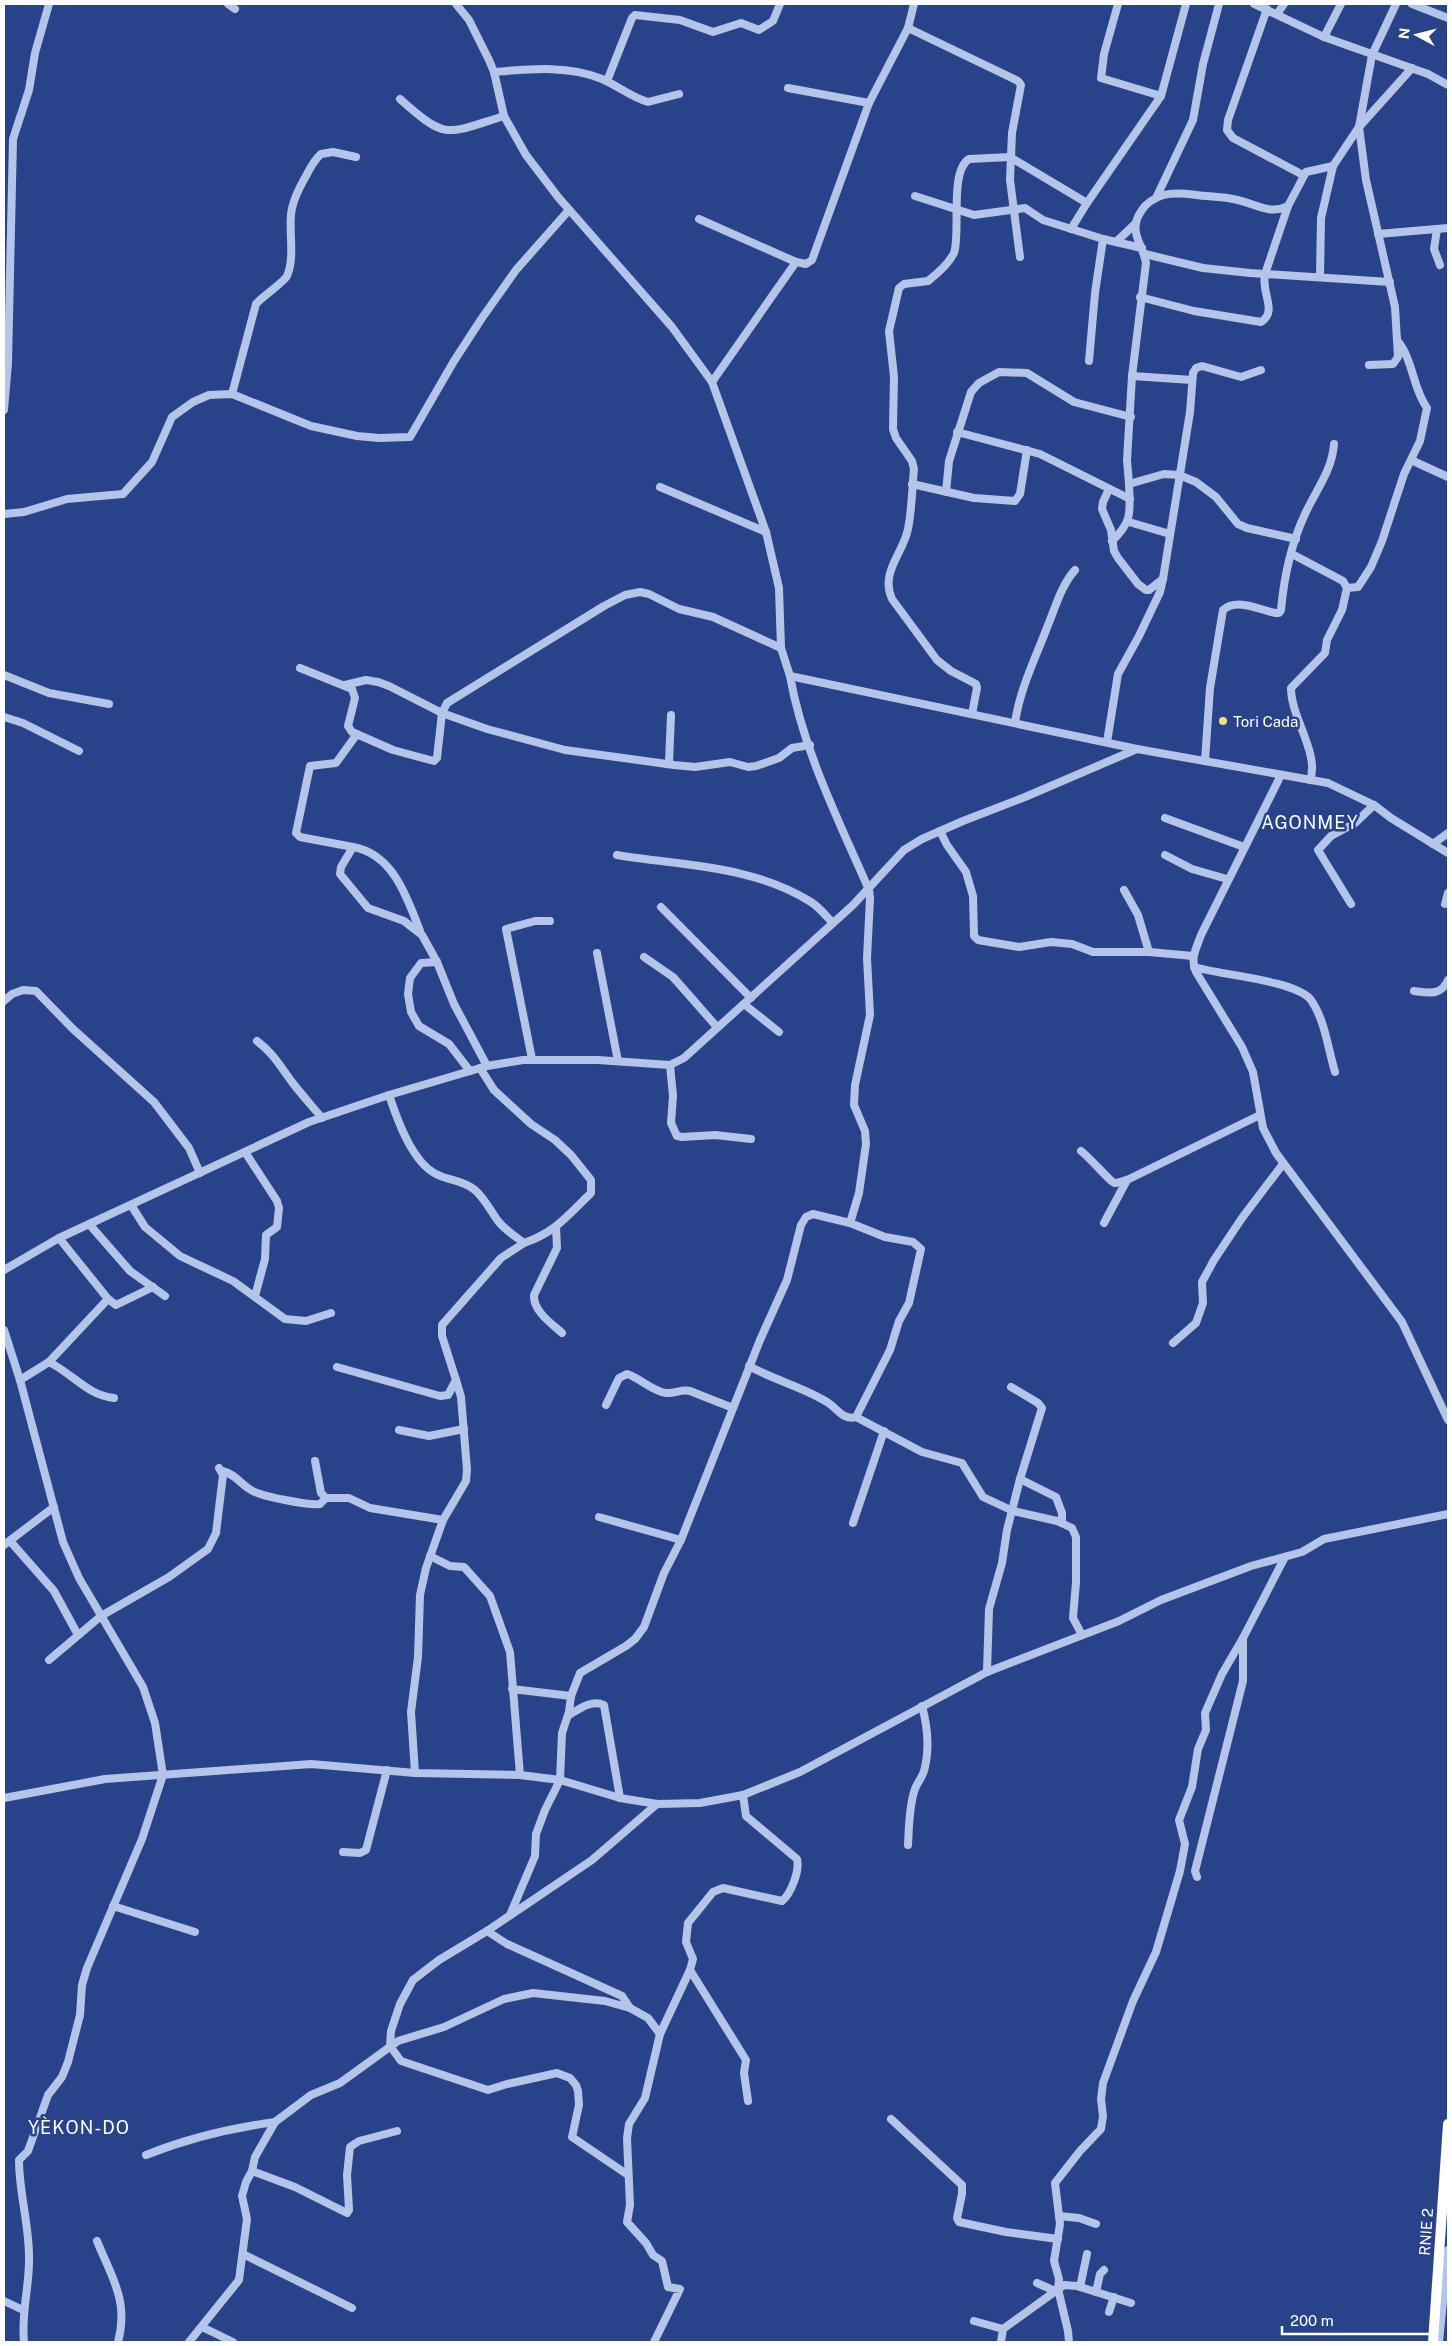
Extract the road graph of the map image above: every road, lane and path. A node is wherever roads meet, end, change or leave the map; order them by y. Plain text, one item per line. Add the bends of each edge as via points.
1 (49, 4) edge
2 (228, 4) edge
3 (780, 4) edge
4 (914, 4) edge
5 (1118, 4) edge
6 (1186, 4) edge
7 (1219, 4) edge
8 (1254, 4) edge
9 (1284, 4) edge
10 (1341, 4) edge
11 (1396, 4) edge
12 (1412, 4) edge
13 (460, 5) edge
14 (235, 9) dead end
15 (1267, 10) junction
16 (1277, 14) junction
17 (1448, 18) edge
18 (908, 28) junction
19 (1324, 37) junction
20 (1372, 54) junction
21 (1412, 68) junction
22 (494, 72) junction
23 (607, 81) junction
24 (1448, 85) edge
25 (788, 88) dead end
26 (679, 94) dead end
27 (1161, 96) junction
28 (400, 98) dead end
29 (869, 103) junction
30 (504, 116) junction
31 (1358, 127) junction
32 (356, 157) dead end
33 (1010, 157) junction
34 (1333, 166) junction
35 (1303, 175) junction
36 (915, 196) dead end
37 (1157, 196) junction
38 (1087, 203) junction
39 (1288, 206) junction
40 (1013, 208) junction
41 (955, 209) junction
42 (568, 210) junction
43 (699, 219) dead end
44 (1136, 224) junction
45 (1448, 228) edge
46 (1071, 229) junction
47 (1437, 229) junction
48 (1378, 234) junction
49 (1103, 239) junction
50 (1116, 242) junction
51 (1143, 251) junction
52 (1020, 256) dead end
53 (796, 262) junction
54 (1440, 265) dead end
55 (1265, 274) junction
56 (1320, 277) junction
57 (1390, 282) junction
58 (1140, 297) junction
59 (1396, 340) junction
60 (1089, 361) dead end
61 (6, 362) edge
62 (1368, 366) dead end
63 (1261, 370) dead end
64 (1132, 376) junction
65 (1192, 380) junction
66 (712, 382) junction
67 (232, 394) junction
68 (4, 410) edge
69 (1131, 417) junction
70 (957, 432) junction
71 (1334, 444) dead end
72 (1027, 450) junction
73 (1412, 460) junction
74 (1179, 475) junction
75 (1448, 477) edge
76 (912, 484) junction
77 (1128, 484) junction
78 (660, 487) dead end
79 (1109, 489) junction
80 (946, 492) junction
81 (1130, 499) junction
82 (4, 514) edge
83 (1129, 522) junction
84 (766, 532) junction
85 (1170, 534) junction
86 (1296, 538) junction
87 (1112, 541) junction
88 (1292, 554) junction
89 (1075, 570) dead end
90 (1163, 579) junction
91 (1347, 588) junction
92 (781, 648) junction
93 (300, 668) dead end
94 (4, 676) edge
95 (790, 676) junction
96 (345, 685) junction
97 (108, 704) dead end
98 (442, 713) junction
99 (972, 714) junction
100 (671, 715) dead end
101 (4, 717) edge
102 (1015, 723) junction
103 (357, 734) junction
104 (1107, 742) junction
105 (810, 745) junction
106 (1137, 749) junction
107 (79, 751) dead end
108 (1205, 761) junction
109 (669, 763) junction
110 (1280, 775) junction
111 (1310, 780) junction
112 (1374, 805) junction
113 (1165, 818) dead end
114 (940, 831) junction
115 (1448, 833) edge
116 (1433, 844) junction
117 (353, 847) junction
118 (1244, 847) junction
119 (1448, 853) edge
120 (1165, 855) dead end
121 (617, 856) dead end
122 (1228, 879) junction
123 (869, 890) junction
124 (1124, 890) dead end
125 (1448, 893) edge
126 (1351, 904) dead end
127 (1445, 904) dead end
128 (661, 907) dead end
129 (550, 921) dead end
130 (834, 923) junction
131 (422, 936) junction
132 (1148, 952) junction
133 (597, 953) dead end
134 (1193, 956) junction
135 (644, 957) dead end
136 (437, 962) junction
137 (1194, 967) junction
138 (1448, 980) edge
139 (1414, 990) dead end
140 (751, 998) junction
141 (4, 1001) edge
142 (744, 1004) junction
143 (717, 1027) junction
144 (779, 1032) dead end
145 (256, 1041) dead end
146 (532, 1059) junction
147 (618, 1061) junction
148 (670, 1065) junction
149 (483, 1067) junction
150 (470, 1071) junction
151 (1335, 1072) dead end
152 (389, 1095) junction
153 (1260, 1116) junction
154 (322, 1118) junction
155 (751, 1139) dead end
156 (1081, 1151) dead end
157 (245, 1152) junction
158 (1283, 1164) junction
159 (200, 1173) junction
160 (1126, 1180) junction
161 (131, 1204) junction
162 (850, 1223) junction
163 (1104, 1223) dead end
164 (89, 1224) junction
165 (556, 1227) junction
166 (59, 1238) junction
167 (524, 1243) junction
168 (4, 1270) edge
169 (153, 1287) junction
170 (165, 1296) dead end
171 (255, 1296) junction
172 (108, 1299) junction
173 (331, 1313) dead end
174 (4, 1330) edge
175 (562, 1333) dead end
176 (1173, 1343) dead end
177 (49, 1362) junction
178 (749, 1366) junction
179 (337, 1367) dead end
180 (20, 1380) junction
181 (456, 1380) junction
182 (1012, 1387) dead end
183 (448, 1395) junction
184 (461, 1397) junction
185 (114, 1398) dead end
186 (606, 1405) dead end
187 (733, 1408) junction
188 (856, 1417) junction
189 (1448, 1420) edge
190 (464, 1429) junction
191 (399, 1430) dead end
192 (884, 1431) junction
193 (316, 1462) dead end
194 (1020, 1479) junction
195 (326, 1498) junction
196 (54, 1507) junction
197 (1013, 1511) junction
198 (1448, 1514) edge
199 (598, 1517) dead end
200 (443, 1520) junction
201 (853, 1523) dead end
202 (1062, 1523) junction
203 (681, 1540) junction
204 (7, 1543) edge
205 (430, 1556) junction
206 (1285, 1557) junction
207 (101, 1616) junction
208 (78, 1635) junction
209 (1082, 1635) junction
210 (1243, 1638) junction
211 (49, 1660) dead end
212 (987, 1672) junction
213 (512, 1689) junction
214 (571, 1696) junction
215 (922, 1706) junction
216 (568, 1715) junction
217 (387, 1770) junction
218 (415, 1773) junction
219 (163, 1775) junction
220 (520, 1775) junction
221 (560, 1780) junction
222 (743, 1795) junction
223 (4, 1798) edge
224 (620, 1798) junction
225 (657, 1804) junction
226 (908, 1845) dead end
227 (343, 1852) dead end
228 (1197, 1877) dead end
229 (113, 1906) junction
230 (510, 1915) junction
231 (487, 1931) junction
232 (195, 1932) dead end
233 (690, 1970) junction
234 (630, 2008) junction
235 (660, 2034) junction
236 (390, 2046) junction
237 (748, 2101) dead end
238 (891, 2119) dead end
239 (275, 2122) junction
240 (1448, 2124) edge
241 (397, 2131) dead end
242 (146, 2155) dead end
243 (252, 2171) junction
244 (628, 2175) junction
245 (1059, 2216) junction
246 (1096, 2224) dead end
247 (1058, 2239) junction
248 (97, 2241) dead end
249 (1448, 2250) edge
250 (243, 2254) junction
251 (1087, 2254) dead end
252 (1104, 2270) dead end
253 (1037, 2283) dead end
254 (1080, 2287) junction
255 (1056, 2290) junction
256 (1096, 2292) junction
257 (1114, 2297) junction
258 (4, 2301) edge
259 (1131, 2304) dead end
260 (352, 2308) dead end
261 (23, 2310) junction
262 (1108, 2312) dead end
263 (974, 2321) dead end
264 (202, 2327) junction
265 (1003, 2329) junction
266 (24, 2342) edge
267 (118, 2342) edge
268 (188, 2342) edge
269 (233, 2342) edge
270 (654, 2342) edge
271 (1001, 2342) edge
272 (1069, 2342) edge
273 (1433, 2342) edge
274 (1439, 2342) edge

1 - 61 street via 35,53 29,90 13,140
2 - 14 street
3 - 23 street via 773,21 758,30 741,23 713,32 680,20 635,15
4 - 18 street
5 - 27 street via 1101,78
6 - 27 street
7 - 37 street via 1193,120
8 - 15 street
9 - 16 street
10 - 19 street
11 - 20 street
12 - 17 street
13 - 22 street
15 - 16 street
15 - 35 street via 1228,120 1228,130 1233,138
16 - 19 street
18 - 29 street
18 - 33 street via 1018,81 1022,90
19 - 20 street
20 - 21 street
20 - 31 street
21 - 24 street
21 - 31 street
22 - 23 street via 547,68
22 - 30 street
23 - 26 street via 648,102
25 - 29 street
27 - 38 street
28 - 30 street via 426,122 441,130 462,129
29 - 53 street via 812,260 806,264
30 - 42 street via 526,155
31 - 34 street
31 - 48 street
32 - 67 street via 333,152 321,154 302,183 291,214 288,274 256,304
33 - 38 street
33 - 40 street
33 - 41 street via 964,162
34 - 35 street via 1310,169
34 - 56 street via 1321,218
35 - 39 street
36 - 41 street
37 - 39 street via 1186,193 1233,199 1273,211
37 - 44 street via 1140,212
38 - 46 street
39 - 55 street
40 - 41 street via 982,216
40 - 46 street via 1025,208 1043,220
40 - 52 street
41 - 76 street via 956,244 952,256 928,281 901,285 889,332 894,377 893,429 912,461
42 - 66 street via 672,327
42 - 67 street via 516,270 482,318 410,437 357,436 311,426
43 - 53 street
44 - 50 street
44 - 51 street
45 - 47 street
46 - 49 street
47 - 48 street
47 - 54 street via 1434,249
48 - 57 street
49 - 50 street
49 - 60 street
50 - 51 street
51 - 55 street via 1203,268
51 - 58 street via 1146,263
53 - 66 street
55 - 56 street
55 - 58 street via 1263,284 1270,312 1266,319 1256,323
56 - 57 street
57 - 59 street
58 - 64 street
59 - 62 street via 1397,362
59 - 73 street via 1413,371 1417,392 1427,408
61 - 68 street
63 - 65 street via 1241,376 1202,366 1196,368
64 - 65 street
64 - 69 street
65 - 74 street
66 - 84 street
67 - 82 street via 209,395 172,417 152,462 123,494 67,499 24,512
69 - 70 street via 1074,402 1028,372 999,372 974,387
69 - 77 street
70 - 72 street
70 - 80 street via 949,461
71 - 86 street via 1330,466
72 - 79 street
72 - 80 street via 1020,494 1015,502
73 - 75 street
73 - 91 street via 1404,474 1371,568 1358,587
74 - 77 street via 1164,474
74 - 85 street
74 - 86 street via 1196,482 1216,497 1238,524
76 - 80 street
76 - 99 street via 907,531 890,568 888,590 937,660 976,684
77 - 81 street
78 - 84 street
79 - 81 street
79 - 87 street via 1102,509 1112,530
81 - 83 street
83 - 85 street
83 - 87 street
84 - 92 street via 779,588
85 - 90 street
86 - 88 street
87 - 90 street via 1118,558 1143,589 1149,590
88 - 91 street via 1343,582
88 - 108 street via 1285,573 1279,613 1238,604 1228,605 1223,610 1210,688
89 - 102 street via 1063,586 1026,680
90 - 104 street via 1140,636 1118,674
91 - 111 street via 1325,653 1291,688 1292,706 1314,767
92 - 95 street
92 - 98 street via 713,616 679,609 656,596 640,592 625,595 604,606 458,695 447,703
93 - 96 street
94 - 97 street via 49,693
95 - 99 street
95 - 105 street
96 - 98 street via 366,680 383,684
96 - 103 street via 355,694 348,726
98 - 103 street via 434,761 393,750
98 - 109 street via 565,750
99 - 102 street
100 - 109 street
101 - 107 street
102 - 104 street
103 - 117 street via 336,763 310,766 296,833 300,837
104 - 106 street
105 - 109 street via 792,748 779,758 756,766 730,762 695,767
105 - 123 street
106 - 108 street
106 - 114 street
108 - 110 street
110 - 111 street
110 - 118 street
111 - 112 street via 1328,783
112 - 116 street
112 - 126 street via 1355,823 1331,836 1318,850
113 - 118 street
114 - 123 street via 904,850
114 - 132 street via 966,872 973,896 974,936 978,940 1019,947 1051,942 1072,944 1093,952
115 - 116 street
116 - 119 street
117 - 131 street via 368,849 393,872
117 - 131 street via 340,874 368,908 404,921
118 - 122 street
120 - 122 street via 1192,869
121 - 130 street via 711,867 760,878 812,903
122 - 134 street
123 - 130 street
123 - 162 street via 867,958 870,1015 855,1085 854,1105 865,1131 866,1144 864,1171
124 - 132 street via 1138,915
125 - 127 street
128 - 140 street
129 - 146 street via 535,921 506,929
130 - 140 street
131 - 136 street
132 - 134 street
133 - 147 street
134 - 137 street
135 - 143 street via 673,977
136 - 149 street
136 - 150 street via 421,963 410,978 411,1012 419,1026 449,1044
137 - 151 street via 1263,979 1310,999 1324,1028
137 - 153 street via 1242,1046 1253,1072
138 - 139 street via 1439,992
140 - 142 street
141 - 159 street via 23,990 36,991 154,1102 189,1148
142 - 143 street
142 - 144 street
143 - 148 street via 684,1058
145 - 154 street via 281,1064
146 - 147 street
146 - 149 street
147 - 148 street
148 - 155 street via 671,1123 678,1136 715,1135
149 - 150 street
149 - 165 street via 494,1090 572,1155 592,1180 591,1193
150 - 152 street
152 - 154 street
152 - 167 street via 408,1142 423,1163 435,1174 472,1188 485,1200 505,1229
153 - 158 street
153 - 160 street
154 - 157 street
156 - 160 street via 1110,1182
157 - 159 street
157 - 171 street via 279,1208 277,1227 266,1235 265,1259
158 - 176 street via 1214,1260 1202,1282 1204,1303 1196,1323
158 - 189 street via 1402,1322
159 - 161 street
160 - 163 street
161 - 164 street
161 - 171 street via 146,1227 180,1256 233,1281
162 - 178 street via 812,1214 806,1217 795,1244 788,1280
162 - 188 street via 885,1237 913,1242 921,1249 909,1303 899,1321 890,1350
164 - 166 street
164 - 169 street via 130,1271
165 - 167 street via 545,1236
165 - 175 street via 557,1248 533,1301 535,1307
166 - 168 street
166 - 172 street
167 - 181 street via 496,1264 442,1325 442,1336
169 - 170 street
169 - 172 street via 116,1305
171 - 173 street via 292,1321 306,1321
172 - 177 street
174 - 180 street
177 - 180 street
177 - 185 street via 68,1372 92,1392
178 - 187 street
178 - 188 street via 824,1400 849,1418
179 - 183 street via 440,1396
180 - 196 street
181 - 183 street
181 - 184 street
182 - 194 street via 1042,1408
183 - 184 street
184 - 190 street
186 - 187 street via 619,1378 627,1374 666,1393 690,1391
187 - 203 street
188 - 192 street
190 - 191 street via 429,1436
190 - 200 street via 466,1481
192 - 197 street via 922,1452 962,1463 983,1497
192 - 201 street
193 - 195 street via 322,1493
194 - 197 street
194 - 202 street via 1056,1497
195 - 200 street via 349,1498 370,1508
195 - 207 street via 316,1505 258,1493 249,1490 233,1474 220,1470 216,1533 208,1548 169,1576
196 - 204 street
196 - 207 street via 63,1542
197 - 202 street
197 - 212 street via 989,1609
198 - 206 street via 1324,1539 1302,1552
199 - 203 street
200 - 205 street
202 - 209 street via 1072,1528 1076,1537 1073,1618
203 - 214 street via 640,1633 611,1657 580,1673
204 - 208 street via 54,1591
205 - 213 street via 450,1566 464,1567 488,1591 510,1652
205 - 218 street via 420,1595 418,1658 411,1712
206 - 209 street via 1251,1566 1161,1600
206 - 210 street
207 - 208 street
207 - 219 street via 143,1687 154,1723
208 - 211 street
209 - 212 street
210 - 228 street via 1242,1681 1195,1871
210 - 245 street via 1205,1712 1206,1730 1198,1749 1192,1788 1179,1820 1185,1844 1180,1871 1156,1952 1133,2001 1103,2084 1101,2129 1055,2182
212 - 215 street
213 - 214 street
213 - 220 street
214 - 216 street
215 - 222 street via 800,1772
215 - 226 street via 929,1730 924,1771 912,1802
216 - 221 street via 562,1733
216 - 224 street via 588,1704 604,1705
217 - 218 street
217 - 219 street via 311,1764
217 - 227 street via 366,1850
218 - 220 street
219 - 223 street via 96,1781
219 - 229 street via 142,1839
220 - 221 street
221 - 224 street
221 - 230 street via 536,1834 536,1856
222 - 225 street via 700,1803
222 - 233 street via 746,1816 797,1859 798,1869 782,1901 723,1888 714,1892 688,1923 686,1942 693,1959
224 - 225 street
225 - 230 street via 592,1860
229 - 232 street
229 - 261 street via 93,1950 82,1985 80,2015 68,2062 62,2077 48,2095 28,2151 19,2160 19,2185 30,2261
230 - 231 street
231 - 234 street via 507,1944 622,1996
231 - 236 street via 413,1980 400,2004 391,2031
233 - 235 street
233 - 237 street via 746,2060 744,2073
234 - 235 street via 648,2018
234 - 236 street via 605,2001 533,1993 504,1999 444,2027
235 - 244 street via 645,2098 630,2124
236 - 239 street via 369,2064 340,2083 311,2095
236 - 244 street via 401,2061 488,2090 557,2073 570,2078 576,2085 579,2105 572,2138
238 - 247 street via 962,2185 959,2222
239 - 242 street via 242,2126 176,2142
239 - 243 street via 255,2157
240 - 273 highway, RNIE 2 / RNIE 2
241 - 243 street via 359,2141 350,2147 347,2213 295,2187
243 - 250 street via 242,2196 247,2218
244 - 270 street via 628,2222 653,2255 662,2261 668,2287 680,2289
245 - 246 street
245 - 247 street
247 - 255 street via 1054,2261 1059,2279
248 - 267 street via 120,2296
249 - 274 street
250 - 260 street
250 - 264 street via 239,2280
251 - 254 street
252 - 256 street
253 - 255 street
254 - 255 street via 1064,2285
254 - 256 street
255 - 265 street
255 - 272 street via 1064,2308
256 - 257 street
257 - 259 street
257 - 262 street
258 - 261 street
261 - 266 street
263 - 265 street
264 - 268 street
264 - 269 street
265 - 271 street

